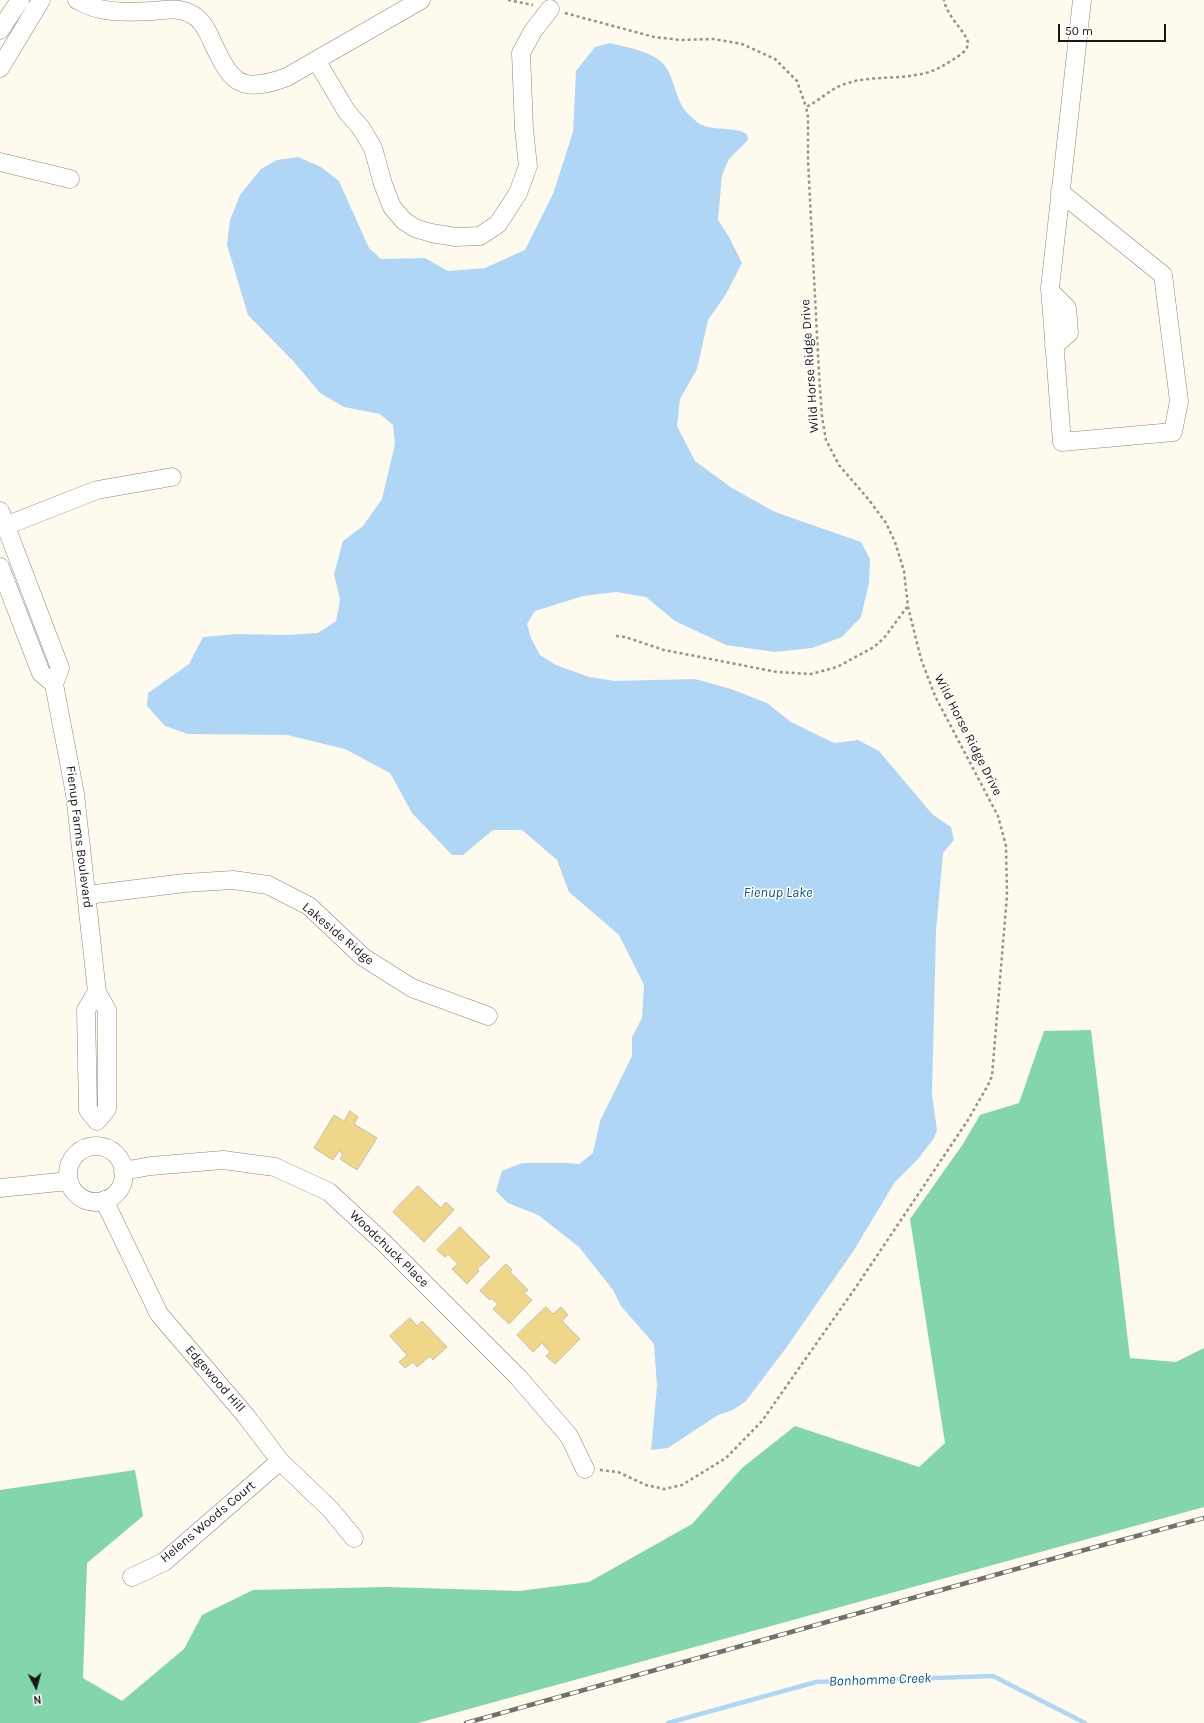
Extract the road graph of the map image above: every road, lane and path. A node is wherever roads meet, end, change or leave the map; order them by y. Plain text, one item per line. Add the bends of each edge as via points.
1 (20, 0) edge
2 (41, 0) edge
3 (77, 0) edge
4 (421, 0) edge
5 (508, 0) edge
6 (944, 0) edge
7 (1082, 0) edge
8 (550, 9) junction
9 (0, 30) edge
10 (316, 60) junction
11 (0, 68) edge
12 (806, 107) junction
13 (0, 162) edge
14 (70, 179) dead end
15 (1060, 192) junction
16 (172, 477) dead end
17 (2, 521) edge
18 (0, 567) edge
19 (908, 607) junction
20 (616, 636) dead end
21 (54, 684) junction
22 (87, 895) junction
23 (488, 1016) dead end
24 (98, 1146) junction
25 (123, 1171) junction
26 (69, 1181) junction
27 (0, 1188) edge
28 (104, 1200) junction
29 (280, 1461) junction
30 (585, 1468) joint
31 (354, 1538) dead end
32 (132, 1577) dead end

1 - 9 street
2 - 11 street
3 - 10 street via 100,9 173,9 191,14 204,25 231,76 243,83 270,84
4 - 10 street
5 - 8 path, Wild Horse Ridge Drive
6 - 12 path via 956,26 966,35 968,42 963,54 937,69 922,74 858,80 841,85
7 - 15 street
8 - 10 street via 533,31 521,53 528,166 518,193 498,224 480,236 456,237 431,233 404,221 392,207 373,148 347,112
8 - 12 path, Wild Horse Ridge Drive via 654,37 713,39 742,44 775,59 798,81
12 - 19 path, Wild Horse Ridge Drive via 819,374 826,440 839,465 886,523 904,571
13 - 14 street
15 - 15 street via 1163,275 1178,401 1173,432 1062,442 1054,346 1069,333 1067,308 1050,291
16 - 17 street via 97,490
17 - 21 street, Fienup Farms Boulevard via 60,668
18 - 21 street via 41,673
19 - 20 path via 874,647 837,667 811,674 777,672 664,650
19 - 30 path, Wild Horse Ridge Drive via 921,659 935,696 998,816 1006,846 1007,895 992,1076 976,1108 877,1256 762,1421 726,1458 682,1485 664,1489 646,1485 618,1472
21 - 22 street, Fienup Farms Boulevard via 75,794
22 - 23 street, Lakeside Ridge via 233,880 268,885 309,906 363,957 412,988
22 - 24 street, Fienup Farms Boulevard via 97,992 86,1010 88,1110 97,1121
24 - 25 street via 115,1154 121,1162
24 - 26 street via 81,1150 74,1156 68,1172
25 - 28 street via 119,1189
25 - 30 street, Woodchuck Place via 223,1160 275,1167 329,1192 383,1242 518,1377 569,1436
26 - 27 street
26 - 28 street via 78,1196 91,1201
28 - 29 street, Edgewood Hill via 159,1314 246,1416
29 - 31 street, Edgewood Hill via 331,1510
29 - 32 street, Helens Woods Court via 164,1562

